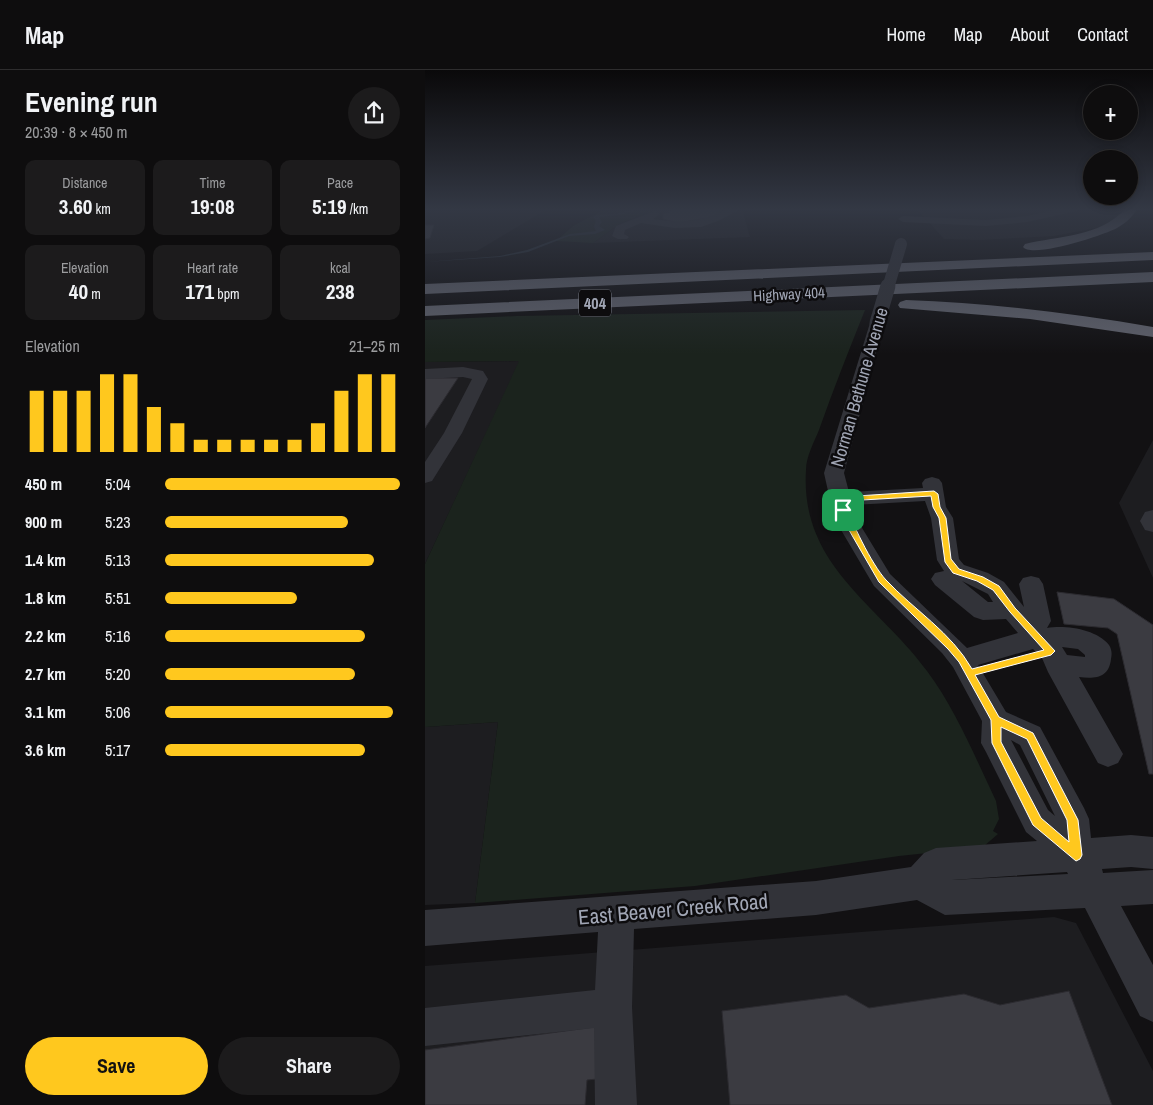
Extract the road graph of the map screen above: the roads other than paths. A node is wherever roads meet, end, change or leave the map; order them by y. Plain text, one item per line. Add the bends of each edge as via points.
1 (899, 257) edge
2 (901, 257) edge
3 (936, 257) edge
4 (1123, 257) edge
5 (849, 261) junction
6 (1153, 277) edge
7 (425, 288) edge
8 (470, 308) junction
9 (425, 310) edge
10 (1153, 332) edge
11 (425, 374) edge
12 (425, 477) edge
13 (842, 504) junction
14 (1153, 517) edge
15 (1153, 525) edge
16 (943, 579) dead end
17 (1031, 584) dead end
18 (1037, 638) junction
19 (966, 666) junction
20 (1107, 754) dead end
21 (1153, 853) edge
22 (1076, 855) junction
23 (919, 883) junction
24 (1153, 887) edge
25 (1093, 890) junction
26 (617, 913) junction
27 (425, 928) edge
28 (1153, 1003) edge
29 (613, 1007) junction
30 (425, 1027) edge
31 (616, 1105) edge

1 - 13 street, Norman Bethune Avenue, bridge via 834,473
2 - 5 highway
3 - 5 highway
4 - 7 highway, Highway 404 / 404
5 - 7 highway
6 - 8 highway, Highway 404 / 404
8 - 9 highway, Highway 404 / 404
8 - 10 highway via 510,313 951,306 1044,314
11 - 12 street via 463,372 477,374 480,379 453,433
13 - 18 street via 934,493 942,518 947,560 956,571 996,588
13 - 19 street, Norman Bethune Avenue via 845,518 881,580 951,646
14 - 15 street
16 - 18 street via 983,611 993,612
17 - 18 street via 1039,621
18 - 19 street
18 - 20 street
19 - 22 street, Norman Bethune Avenue via 995,720 997,743 1037,821
21 - 22 street
22 - 23 street via 936,865
22 - 25 street
23 - 25 street via 945,898
23 - 26 street, East Beaver Creek Road via 815,898
24 - 25 street
25 - 28 street
26 - 27 street, East Beaver Creek Road
26 - 29 street
29 - 30 street
29 - 31 street

